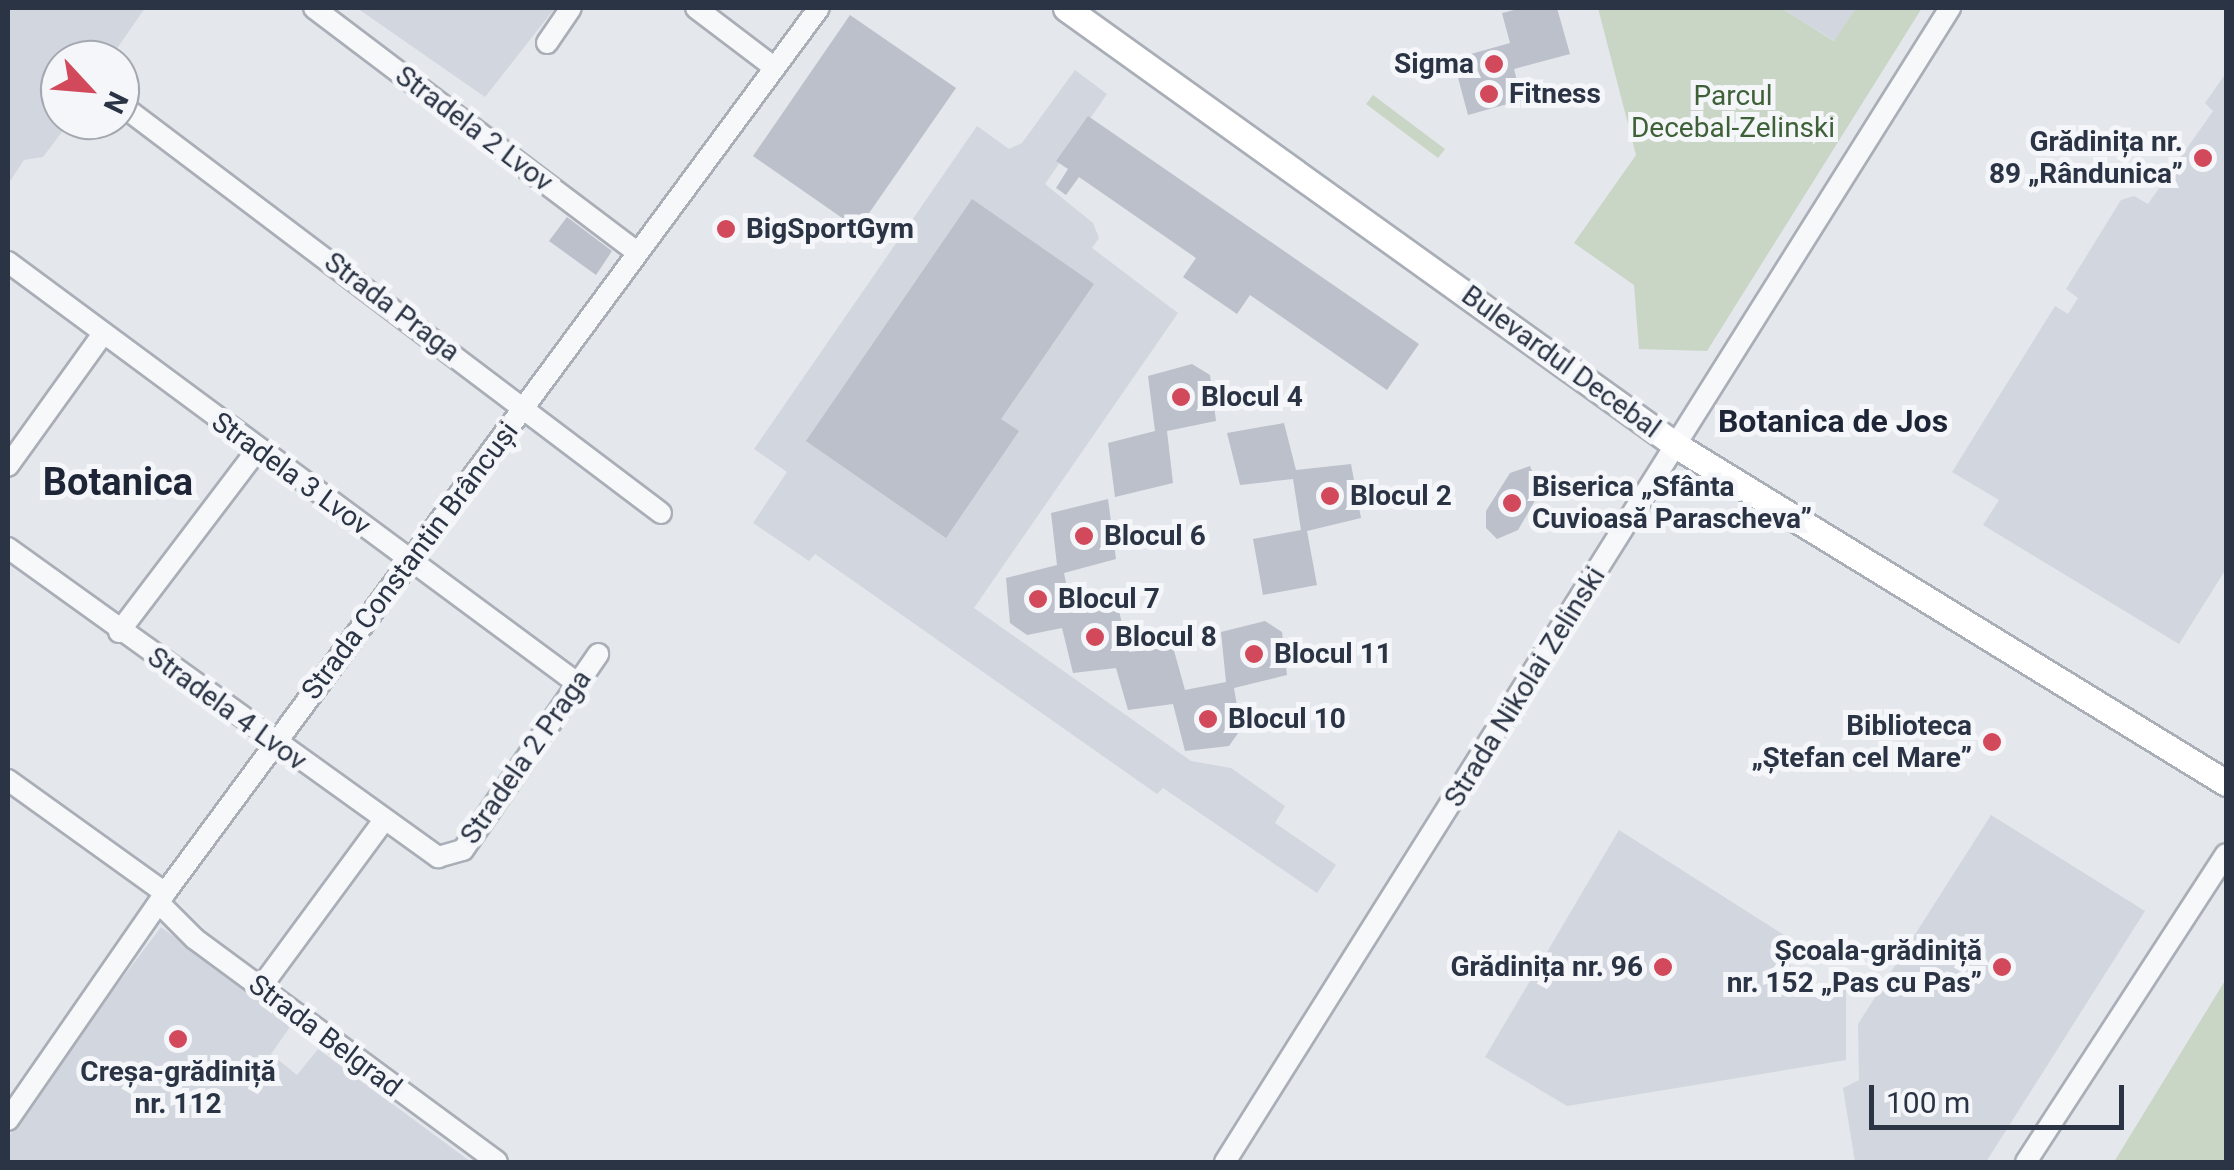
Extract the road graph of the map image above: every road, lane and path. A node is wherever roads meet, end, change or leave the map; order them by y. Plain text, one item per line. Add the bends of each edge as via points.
1 (314, 8) edge
2 (570, 8) edge
3 (696, 8) edge
4 (819, 8) edge
5 (1066, 8) edge
6 (1950, 8) edge
7 (546, 42) dead end
8 (775, 68) junction
9 (140, 119) edge
10 (635, 251) junction
11 (8, 262) edge
12 (103, 334) junction
13 (525, 407) junction
14 (1677, 446) junction
15 (256, 450) junction
16 (8, 466) edge
17 (662, 513) dead end
18 (8, 548) edge
19 (412, 561) junction
20 (119, 632) junction
21 (598, 654) dead end
22 (577, 683) junction
23 (276, 742) junction
24 (8, 780) edge
25 (2226, 783) edge
26 (382, 823) junction
27 (2226, 854) edge
28 (451, 856) joint
29 (162, 898) junction
30 (261, 987) junction
31 (8, 1120) edge
32 (497, 1162) edge
33 (1224, 1162) edge
34 (2026, 1162) edge

1 - 10 street, Stradela 2 Lvov
2 - 7 street
3 - 8 street
4 - 8 street, Strada Constantin Brâncuși
5 - 14 main road, Bulevardul Decebal
6 - 14 street, Strada Nikolai Zelinski
8 - 10 street, Strada Constantin Brâncuși
9 - 13 street, Strada Praga
10 - 13 street, Strada Constantin Brâncuși
11 - 12 street, Stradela 3 Lvov
12 - 15 street, Stradela 3 Lvov
12 - 16 street
13 - 17 street, Strada Praga
13 - 19 street, Strada Constantin Brâncuși
14 - 25 main road, Bulevardul Decebal
14 - 33 street, Strada Nikolai Zelinski
15 - 19 street, Stradela 3 Lvov
15 - 20 street
18 - 20 street, Stradela 4 Lvov
19 - 22 street, Stradela 3 Lvov
19 - 23 street, Strada Constantin Brâncuși
20 - 23 street, Stradela 4 Lvov
21 - 22 street, Stradela 2 Praga
22 - 28 street, Stradela 2 Praga
23 - 26 street, Stradela 4 Lvov
23 - 29 street, Strada Constantin Brâncuși
24 - 29 street, Strada Belgrad
26 - 28 street, Stradela 4 Lvov via 424,851
26 - 30 street
27 - 34 street
29 - 30 street, Strada Belgrad
29 - 31 street, Strada Constantin Brâncuși
30 - 32 street, Strada Belgrad

